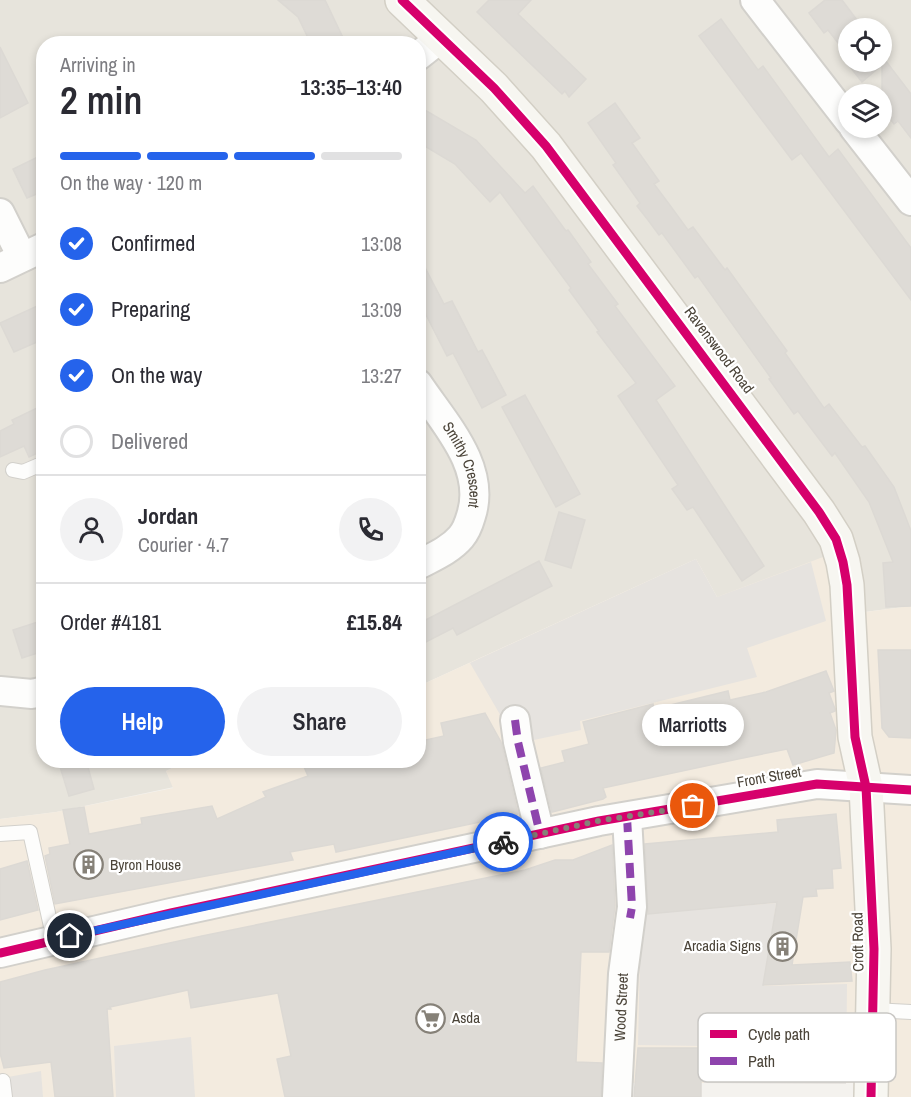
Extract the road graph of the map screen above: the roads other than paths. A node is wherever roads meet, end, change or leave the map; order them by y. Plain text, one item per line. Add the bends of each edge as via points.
1 (402, 0) edge
2 (755, 0) edge
3 (423, 36) edge
4 (430, 47) edge
5 (838, 107) edge
6 (862, 138) edge
7 (911, 201) edge
8 (0, 213) edge
9 (22, 257) edge
10 (426, 396) edge
11 (36, 466) edge
12 (13, 470) dead end
13 (426, 561) edge
14 (0, 691) edge
15 (36, 693) edge
16 (515, 720) dead end
17 (866, 787) junction
18 (911, 790) edge
19 (627, 817) junction
20 (0, 834) edge
21 (540, 834) junction
22 (54, 940) junction
23 (0, 953) edge
24 (873, 1010) junction
25 (911, 1012) edge
26 (873, 1013) edge
27 (3, 1081) dead end
28 (871, 1082) edge
29 (5, 1097) edge
30 (617, 1097) edge
31 (871, 1097) edge

1 - 3 street, Ravenswood Road
2 - 5 street
4 - 17 street, Ravenswood Road via 494,88 546,146 725,383 836,539 847,589 855,737
6 - 7 street
8 - 9 street
10 - 13 street, Smithy Crescent via 467,457 476,502 463,535
11 - 12 lane via 23,472
14 - 15 street
16 - 21 street
17 - 18 street, Front Street
17 - 19 street, Front Street via 817,784
17 - 24 street, Croft Road
19 - 21 street, Front Street
19 - 30 street, Wood Street via 632,907 623,974
20 - 22 lane via 30,832
21 - 22 street, Front Street
22 - 23 street, Front Street
24 - 25 lane
24 - 26 street, Croft Road
27 - 29 lane
28 - 31 street, Croft Road

